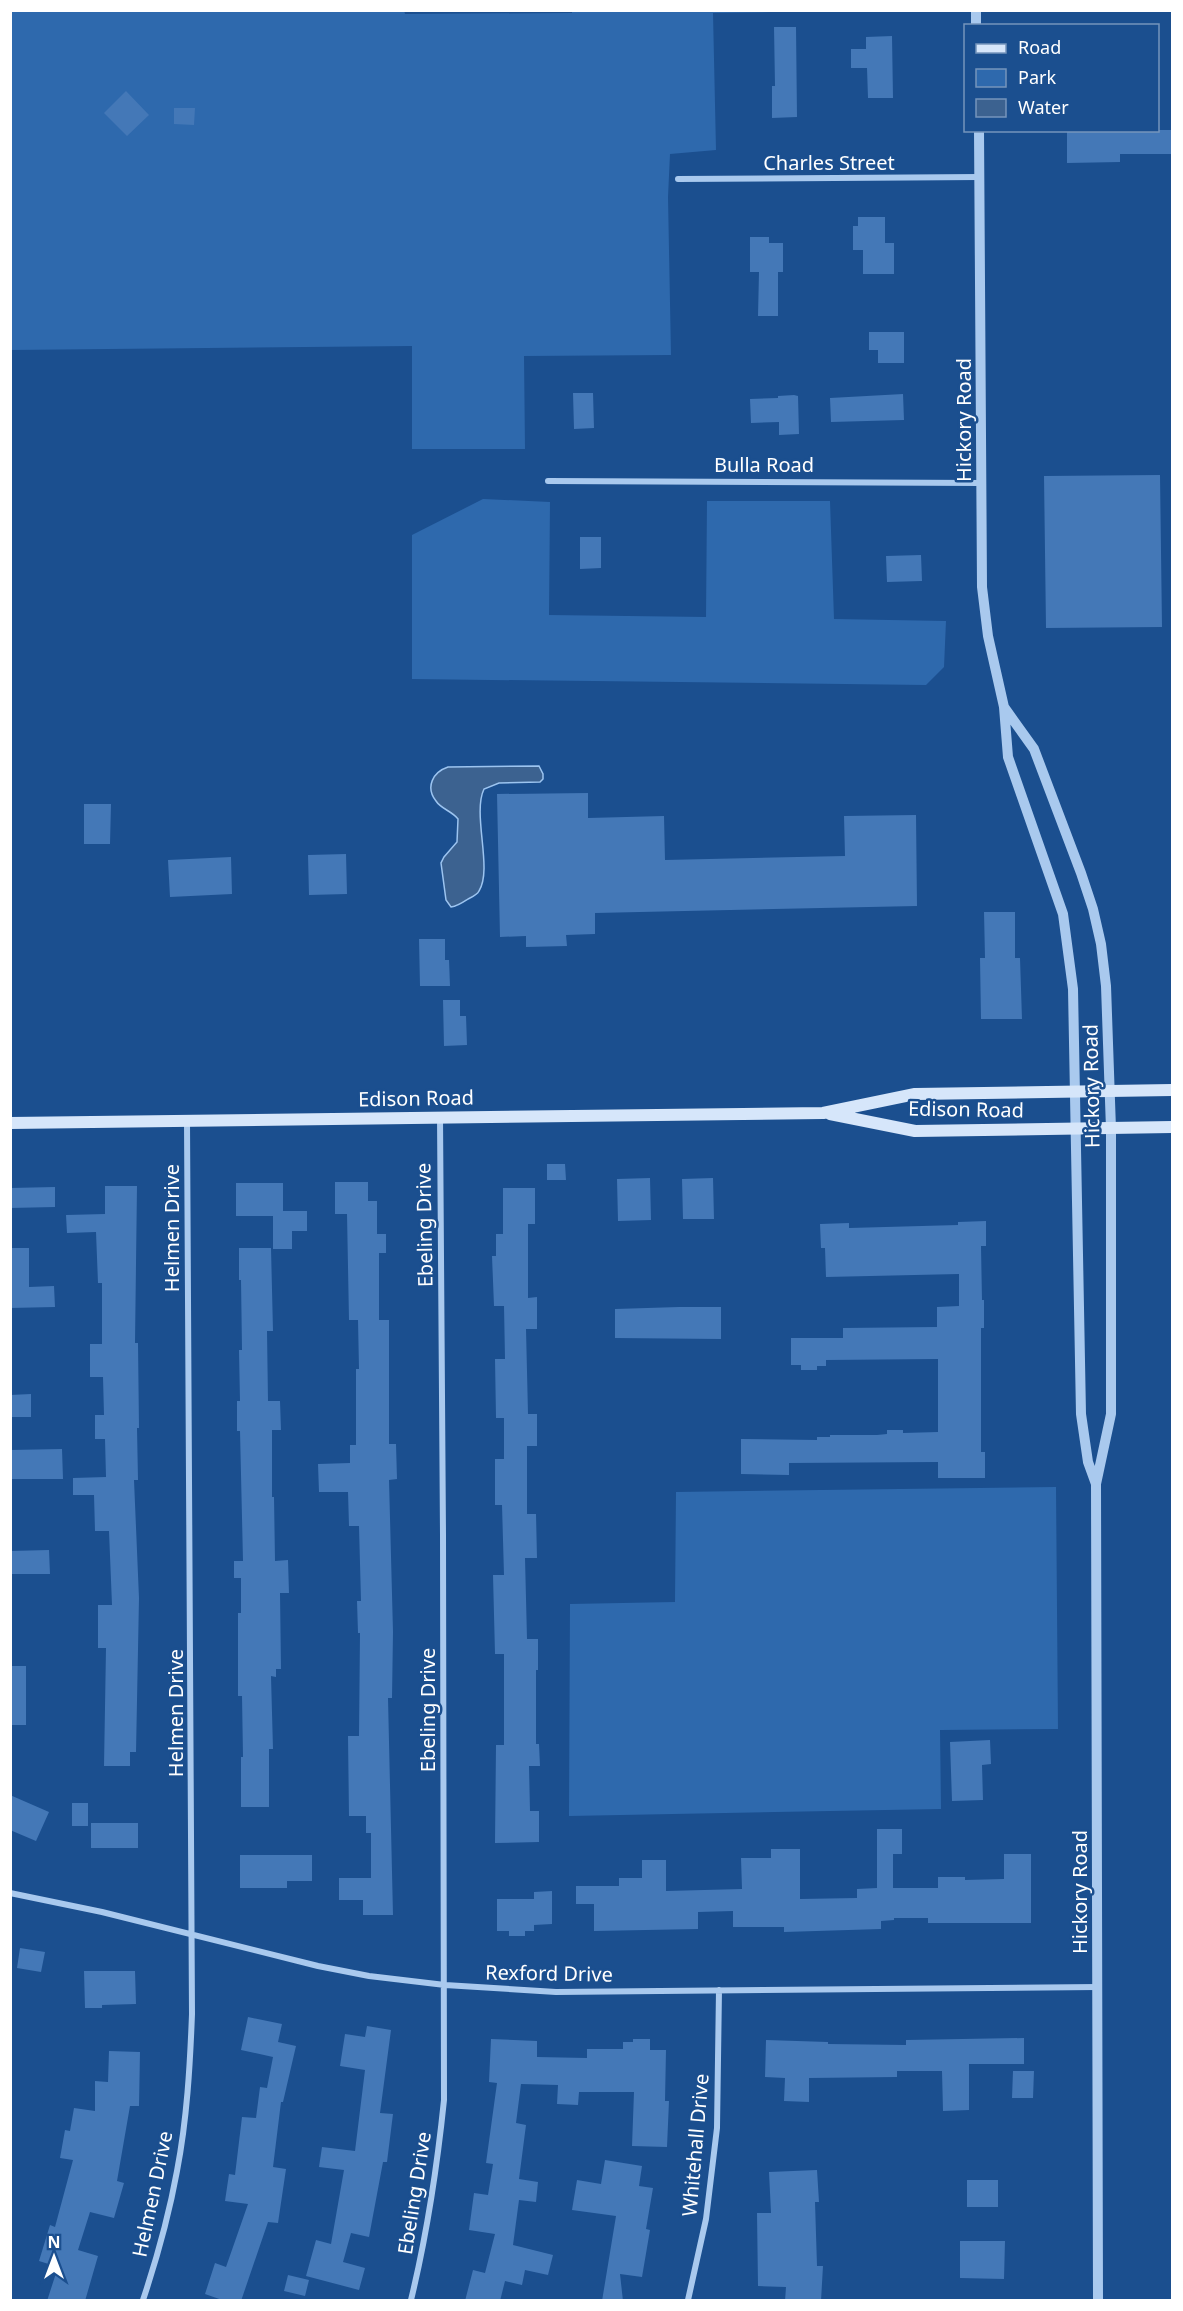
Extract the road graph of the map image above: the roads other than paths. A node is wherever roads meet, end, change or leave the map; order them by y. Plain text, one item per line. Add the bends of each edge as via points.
1 (979, 132) edge
2 (980, 177) junction
3 (678, 179) dead end
4 (548, 481) dead end
5 (981, 483) junction
6 (1004, 707) junction
7 (1110, 1090) junction
8 (1173, 1090) edge
9 (1076, 1091) junction
10 (823, 1113) junction
11 (440, 1118) junction
12 (187, 1121) junction
13 (10, 1123) edge
14 (1173, 1127) edge
15 (1076, 1129) junction
16 (1111, 1129) junction
17 (1096, 1484) junction
18 (10, 1893) edge
19 (192, 1935) junction
20 (445, 1985) junction
21 (1098, 1987) junction
22 (719, 1990) junction
23 (143, 2301) edge
24 (411, 2301) edge
25 (688, 2301) edge
26 (1098, 2301) edge

1 - 2 street, Hickory Road
2 - 3 street, Charles Street
2 - 5 street, Hickory Road
4 - 5 street, Bulla Road
5 - 6 street, Hickory Road via 982,588 987,636
6 - 7 street, Hickory Road via 1034,749 1093,909 1106,986
6 - 9 street, Hickory Road via 1008,757 1063,914 1073,989
7 - 8 main road, Edison Road
7 - 9 main road, Edison Road
7 - 16 street, Hickory Road
9 - 10 main road, Edison Road via 915,1094
9 - 15 street, Hickory Road
10 - 11 main road, Edison Road
10 - 15 main road, Edison Road via 915,1131
11 - 12 main road, Edison Road
11 - 20 street, Ebeling Drive
12 - 13 main road, Edison Road
12 - 19 street, Helmen Drive
14 - 16 main road, Edison Road
15 - 16 main road, Edison Road
15 - 17 street, Hickory Road via 1081,1414 1088,1461
16 - 17 street, Hickory Road via 1111,1414
17 - 21 street, Hickory Road
18 - 19 street, Rexford Drive
19 - 20 street, Rexford Drive via 369,1976
19 - 23 street, Helmen Drive via 185,2122 168,2215
20 - 22 street, Rexford Drive via 556,1992
20 - 24 street, Ebeling Drive via 444,2100 439,2153
21 - 22 street, Rexford Drive
21 - 26 street, Hickory Road
22 - 25 street, Whitehall Drive via 717,2128 706,2218

